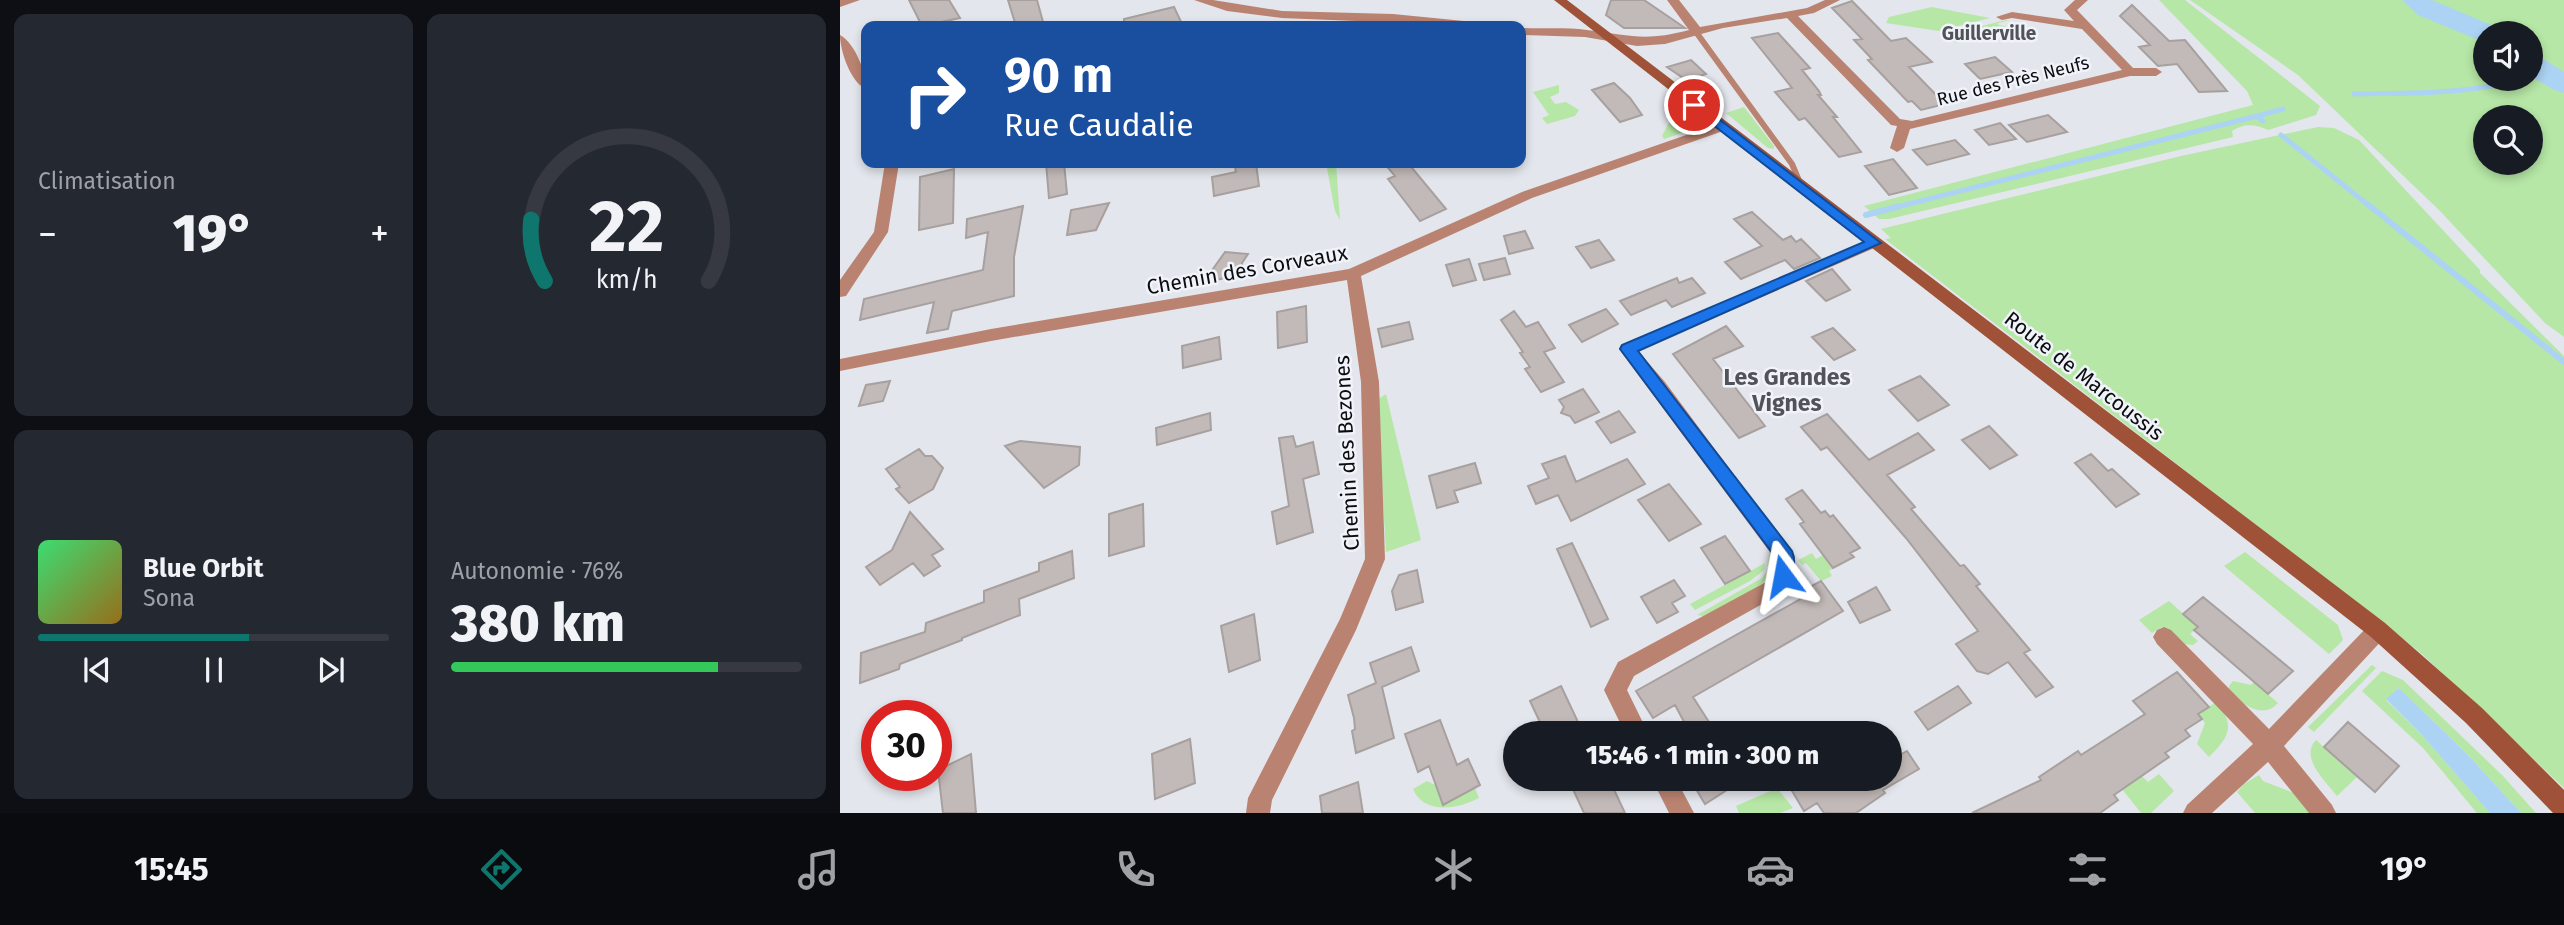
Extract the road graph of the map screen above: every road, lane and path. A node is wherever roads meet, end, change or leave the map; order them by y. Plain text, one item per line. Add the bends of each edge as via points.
1 (854, 0) edge
2 (1200, 0) edge
3 (1560, 0) edge
4 (1673, 0) edge
5 (1834, 0) edge
6 (2082, 0) edge
7 (840, 4) edge
8 (1789, 14) junction
9 (2002, 17) dead end
10 (1435, 21) edge
11 (2084, 26) junction
12 (1526, 32) edge
13 (1696, 32) junction
14 (1604, 35) junction
15 (840, 39) edge
16 (854, 66) junction
17 (840, 69) edge
18 (2130, 72) junction
19 (2156, 72) dead end
20 (861, 78) edge
21 (1904, 125) junction
22 (1721, 127) junction
23 (1897, 148) dead end
24 (891, 168) edge
25 (1802, 188) junction
26 (1874, 243) junction
27 (1352, 274) junction
28 (840, 292) edge
29 (840, 365) edge
30 (2378, 630) junction
31 (2164, 637) dead end
32 (1631, 721) edge
33 (2269, 745) junction
34 (1670, 791) edge
35 (2564, 807) edge
36 (1258, 813) edge
37 (1682, 813) edge
38 (2195, 813) edge
39 (2324, 813) edge

1 - 7 street
2 - 10 street via 1242,10 1315,17
3 - 14 main road, Route de Marcoussis
4 - 13 street
5 - 8 street
6 - 11 street, Rue des Près Neufs via 2070,10
8 - 13 street
8 - 21 street
9 - 11 street, Rue des Près Neufs
11 - 18 street, Rue des Près Neufs
12 - 14 street
13 - 14 street via 1637,42
13 - 25 lane via 1792,164
14 - 22 main road, Route de Marcoussis
15 - 16 street
16 - 17 street
16 - 20 street
18 - 19 street, Rue des Près Neufs
18 - 21 street, Rue des Près Neufs
21 - 23 street
22 - 25 main road, Route de Marcoussis
22 - 27 street, Chemin des Corveaux via 1527,195
24 - 28 street via 881,232
25 - 26 main road, Route de Marcoussis
26 - 30 main road, Route de Marcoussis
26 - 32 street via 1627,349 1786,557 1783,576 1775,587 1626,669 1615,690
27 - 29 street, Chemin des Corveaux
27 - 36 street, Chemin des Bezones via 1370,382 1375,559 1349,623 1260,798
30 - 33 street
30 - 35 main road, Route de Marcoussis via 2513,752
31 - 33 street
33 - 38 street
33 - 39 street
34 - 37 street

